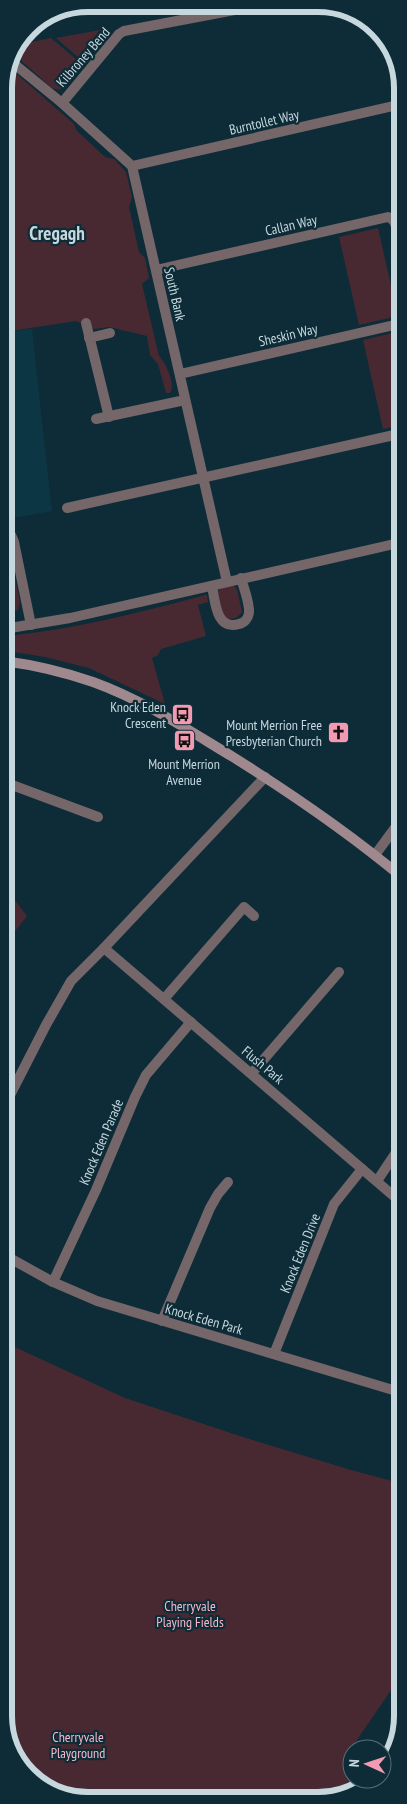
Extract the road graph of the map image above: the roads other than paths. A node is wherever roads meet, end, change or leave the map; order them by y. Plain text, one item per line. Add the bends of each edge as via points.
1 (224, 12) edge
2 (16, 66) edge
3 (62, 103) junction
4 (394, 106) edge
5 (132, 166) junction
6 (394, 223) edge
7 (156, 270) junction
8 (86, 323) dead end
9 (394, 325) edge
10 (110, 333) dead end
11 (90, 338) junction
12 (180, 374) junction
13 (185, 400) junction
14 (109, 416) junction
15 (96, 420) dead end
16 (394, 435) edge
17 (204, 478) junction
18 (67, 508) dead end
19 (13, 540) edge
20 (394, 544) edge
21 (242, 578) junction
22 (227, 582) junction
23 (212, 586) junction
24 (31, 625) junction
25 (13, 628) edge
26 (13, 663) edge
27 (265, 777) junction
28 (13, 785) edge
29 (98, 817) dead end
30 (394, 829) edge
31 (375, 855) junction
32 (394, 871) edge
33 (254, 916) dead end
34 (104, 948) junction
35 (339, 972) dead end
36 (164, 999) junction
37 (191, 1022) junction
38 (252, 1073) junction
39 (12, 1091) edge
40 (394, 1156) edge
41 (362, 1169) junction
42 (377, 1181) junction
43 (228, 1182) dead end
44 (394, 1196) edge
45 (12, 1260) edge
46 (53, 1282) junction
47 (162, 1321) junction
48 (274, 1354) junction
49 (394, 1390) edge

1 - 3 street, Kilbroney Bend via 124,31
2 - 3 street
3 - 5 street
4 - 5 street, Burntollet Way
5 - 7 street, South Bank
6 - 7 street, Callan Way via 388,217
7 - 12 street, South Bank
8 - 11 street
9 - 12 street, Sheskin Way
10 - 11 street
11 - 14 street
12 - 13 street, South Bank
13 - 14 street
13 - 17 street, South Bank
14 - 15 street
16 - 17 street
17 - 18 street
17 - 22 street, South Bank
19 - 24 street
20 - 21 street
21 - 22 street
21 - 23 street via 249,612 248,618 237,625 224,623 219,618
22 - 23 street
23 - 24 street
24 - 25 street
26 - 27 street via 59,672 123,695
27 - 31 street
27 - 34 street
28 - 29 street
30 - 31 street
31 - 32 street
33 - 36 street via 244,907
34 - 36 street, Flush Park
34 - 39 street via 63,993
35 - 38 street
36 - 37 street, Flush Park
37 - 38 street, Flush Park
37 - 46 street, Knock Eden Parade via 146,1075
38 - 41 street, Flush Park
40 - 42 street
41 - 42 street, Flush Park
41 - 48 street, Knock Eden Drive via 334,1204
42 - 44 street, Flush Park
43 - 47 street via 210,1208
45 - 46 street, Knock Eden Park
46 - 47 street, Knock Eden Park via 97,1301
47 - 48 street, Knock Eden Park
48 - 49 street, Knock Eden Park

